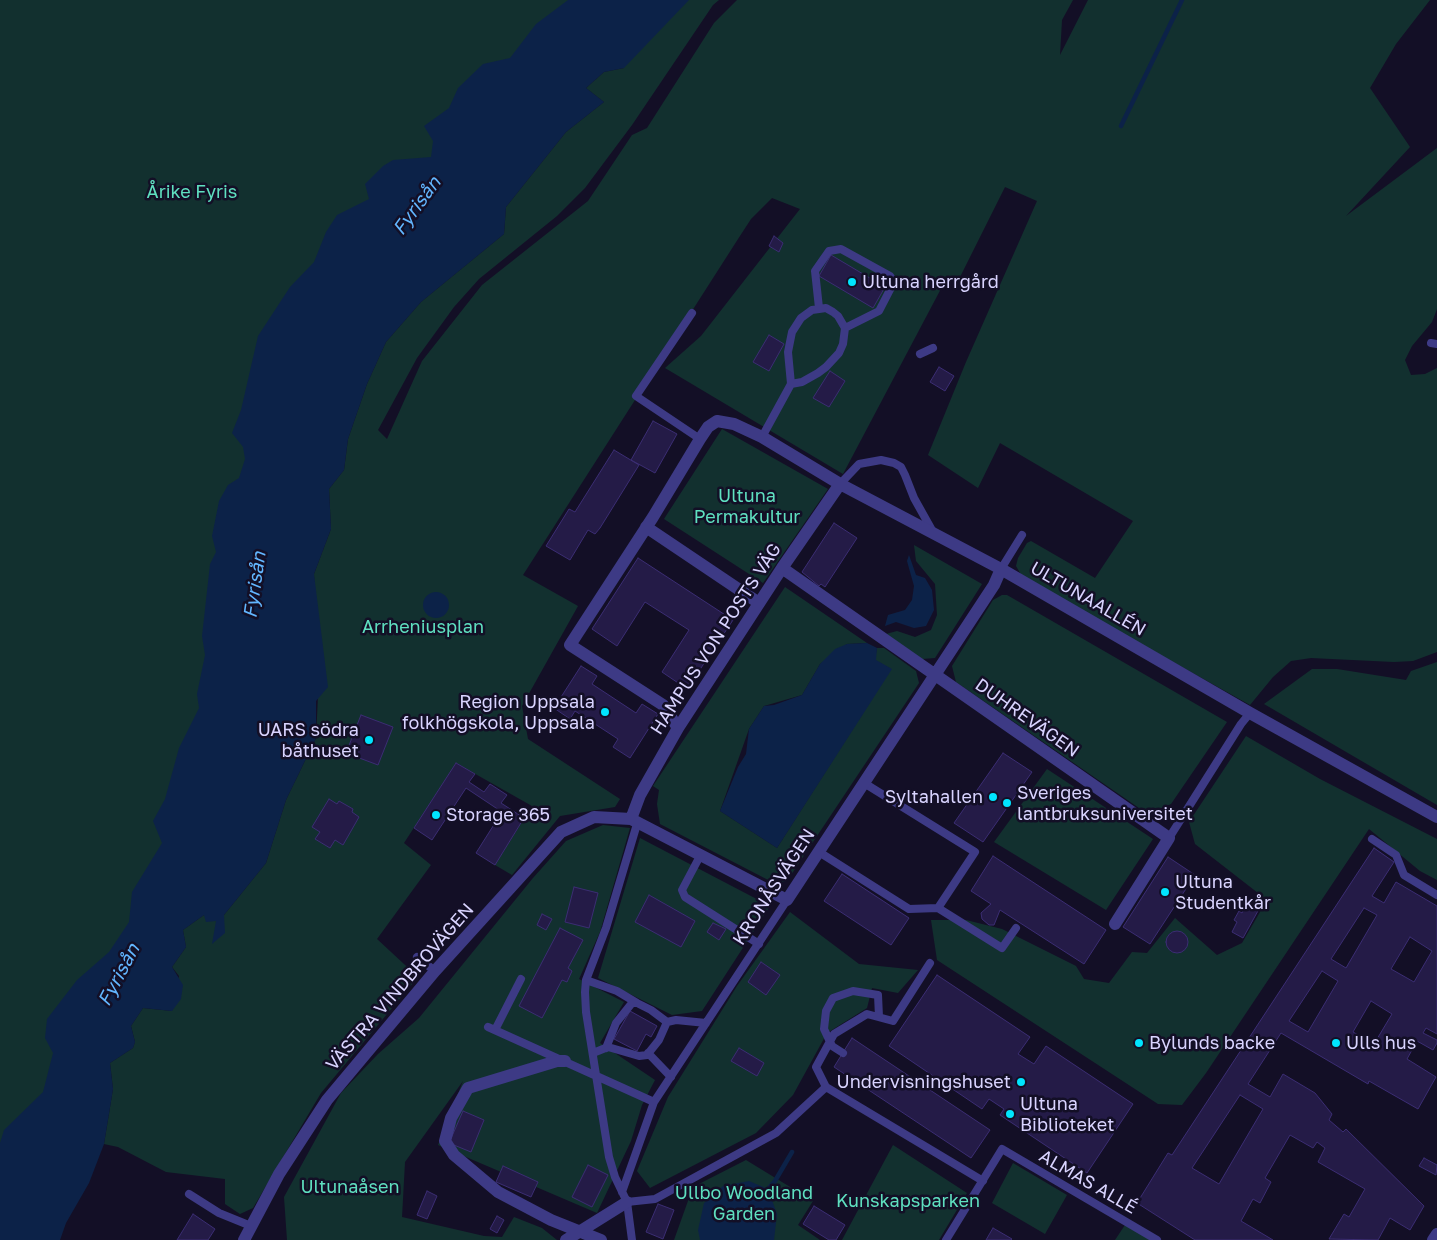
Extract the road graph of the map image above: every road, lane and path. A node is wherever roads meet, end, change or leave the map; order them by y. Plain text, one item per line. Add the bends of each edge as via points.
1 (819, 308) junction
2 (692, 313) dead end
3 (844, 328) junction
4 (934, 348) dead end
5 (920, 354) dead end
6 (791, 384) junction
7 (762, 438) junction
8 (700, 439) junction
9 (840, 484) junction
10 (646, 527) junction
11 (934, 534) junction
12 (1022, 535) dead end
13 (782, 568) junction
14 (1002, 569) junction
15 (759, 602) junction
16 (934, 675) junction
17 (1250, 713) junction
18 (678, 728) junction
19 (864, 783) junction
20 (1437, 817) edge
21 (634, 822) junction
22 (1169, 838) junction
23 (1372, 839) dead end
24 (819, 852) junction
25 (700, 856) junction
26 (1437, 895) edge
27 (787, 900) junction
28 (938, 908) junction
29 (1115, 924) dead end
30 (1016, 928) dead end
31 (758, 944) junction
32 (417, 957) dead end
33 (930, 963) dead end
34 (435, 971) junction
35 (521, 980) dead end
36 (586, 980) junction
37 (637, 1003) junction
38 (879, 1017) junction
39 (667, 1022) junction
40 (706, 1023) junction
41 (606, 1048) junction
42 (593, 1053) junction
43 (648, 1053) junction
44 (843, 1053) dead end
45 (565, 1061) junction
46 (597, 1076) junction
47 (671, 1077) junction
48 (826, 1087) junction
49 (654, 1102) junction
50 (983, 1181) junction
51 (189, 1194) dead end
52 (624, 1197) junction
53 (251, 1226) junction
54 (579, 1232) junction
55 (1437, 1234) edge
56 (244, 1240) edge
57 (566, 1240) edge
58 (601, 1240) edge
59 (632, 1240) edge
60 (946, 1240) edge
61 (1157, 1240) edge
62 (1433, 1240) edge

1 - 3 lane via 833,312
1 - 3 lane via 815,271 830,251 841,249 890,276 894,282 879,311
1 - 6 lane via 806,313 792,332 788,352
2 - 8 lane via 636,396
3 - 6 lane via 843,344 833,360 810,378
4 - 5 lane
6 - 7 lane
7 - 8 street, ULTUNAALLÉN via 734,424 717,421
7 - 9 street, ULTUNAALLÉN
8 - 10 street
9 - 11 street, ULTUNAALLÉN
9 - 11 lane via 859,464 881,460 894,463 906,476
9 - 13 street, HAMPUS VON POSTS VÄG
10 - 15 street
10 - 18 street via 570,645 663,705
11 - 14 street, ULTUNAALLÉN
12 - 14 lane
13 - 15 street, HAMPUS VON POSTS VÄG
13 - 16 street, DUHREVÄGEN
14 - 16 street, KRONÅSVÄGEN
14 - 17 street, ULTUNAALLÉN
15 - 18 street, HAMPUS VON POSTS VÄG
16 - 19 street, KRONÅSVÄGEN
16 - 22 street, DUHREVÄGEN
17 - 20 street, ULTUNAALLÉN
17 - 22 lane
18 - 21 street, HAMPUS VON POSTS VÄG via 640,796
19 - 24 street, KRONÅSVÄGEN
19 - 28 lane via 975,852
21 - 25 street
21 - 34 street, VÄSTRA VINDBROVÄGEN via 594,817 560,832
21 - 36 lane, HAMPUS VON POSTS VÄG via 606,928
22 - 29 street
23 - 26 lane via 1396,855 1404,875
24 - 27 street, KRONÅSVÄGEN
24 - 28 lane via 909,909
25 - 27 street
25 - 31 lane via 682,890 685,897
27 - 31 lane, KRONÅSVÄGEN
28 - 30 lane via 1002,948
31 - 40 lane, KRONÅSVÄGEN
32 - 34 lane
33 - 38 lane via 893,1022
34 - 53 street, VÄSTRA VINDBROVÄGEN via 327,1100 279,1174
35 - 45 lane via 492,1028
36 - 37 lane via 617,991
36 - 42 lane, HAMPUS VON POSTS VÄG via 586,1012
37 - 39 lane
37 - 41 lane via 632,1003 622,1015
38 - 44 lane via 878,995 853,991 833,998 826,1011 824,1029 832,1046
38 - 48 lane via 867,1014 834,1034 816,1067
39 - 40 lane
39 - 43 lane via 659,1040
40 - 47 lane, KRONÅSVÄGEN
41 - 42 lane
41 - 43 lane via 639,1056
42 - 46 lane, HAMPUS VON POSTS VÄG
43 - 47 lane
45 - 46 lane
45 - 54 street via 468,1088 451,1118 445,1141 454,1155 498,1192
46 - 49 lane
46 - 52 lane, HAMPUS VON POSTS VÄG via 609,1157
47 - 49 lane, KRONÅSVÄGEN
48 - 50 lane
48 - 52 lane via 776,1133 655,1199
49 - 52 lane, KRONÅSVÄGEN
50 - 60 lane, ALMAS ALLÉ
50 - 61 lane, ALMAS ALLÉ via 1002,1149
51 - 53 lane via 219,1213
52 - 54 street
52 - 59 lane, KRONÅSVÄGEN
53 - 56 street, VÄSTRA VINDBROVÄGEN
54 - 57 street
54 - 58 street
55 - 62 street

